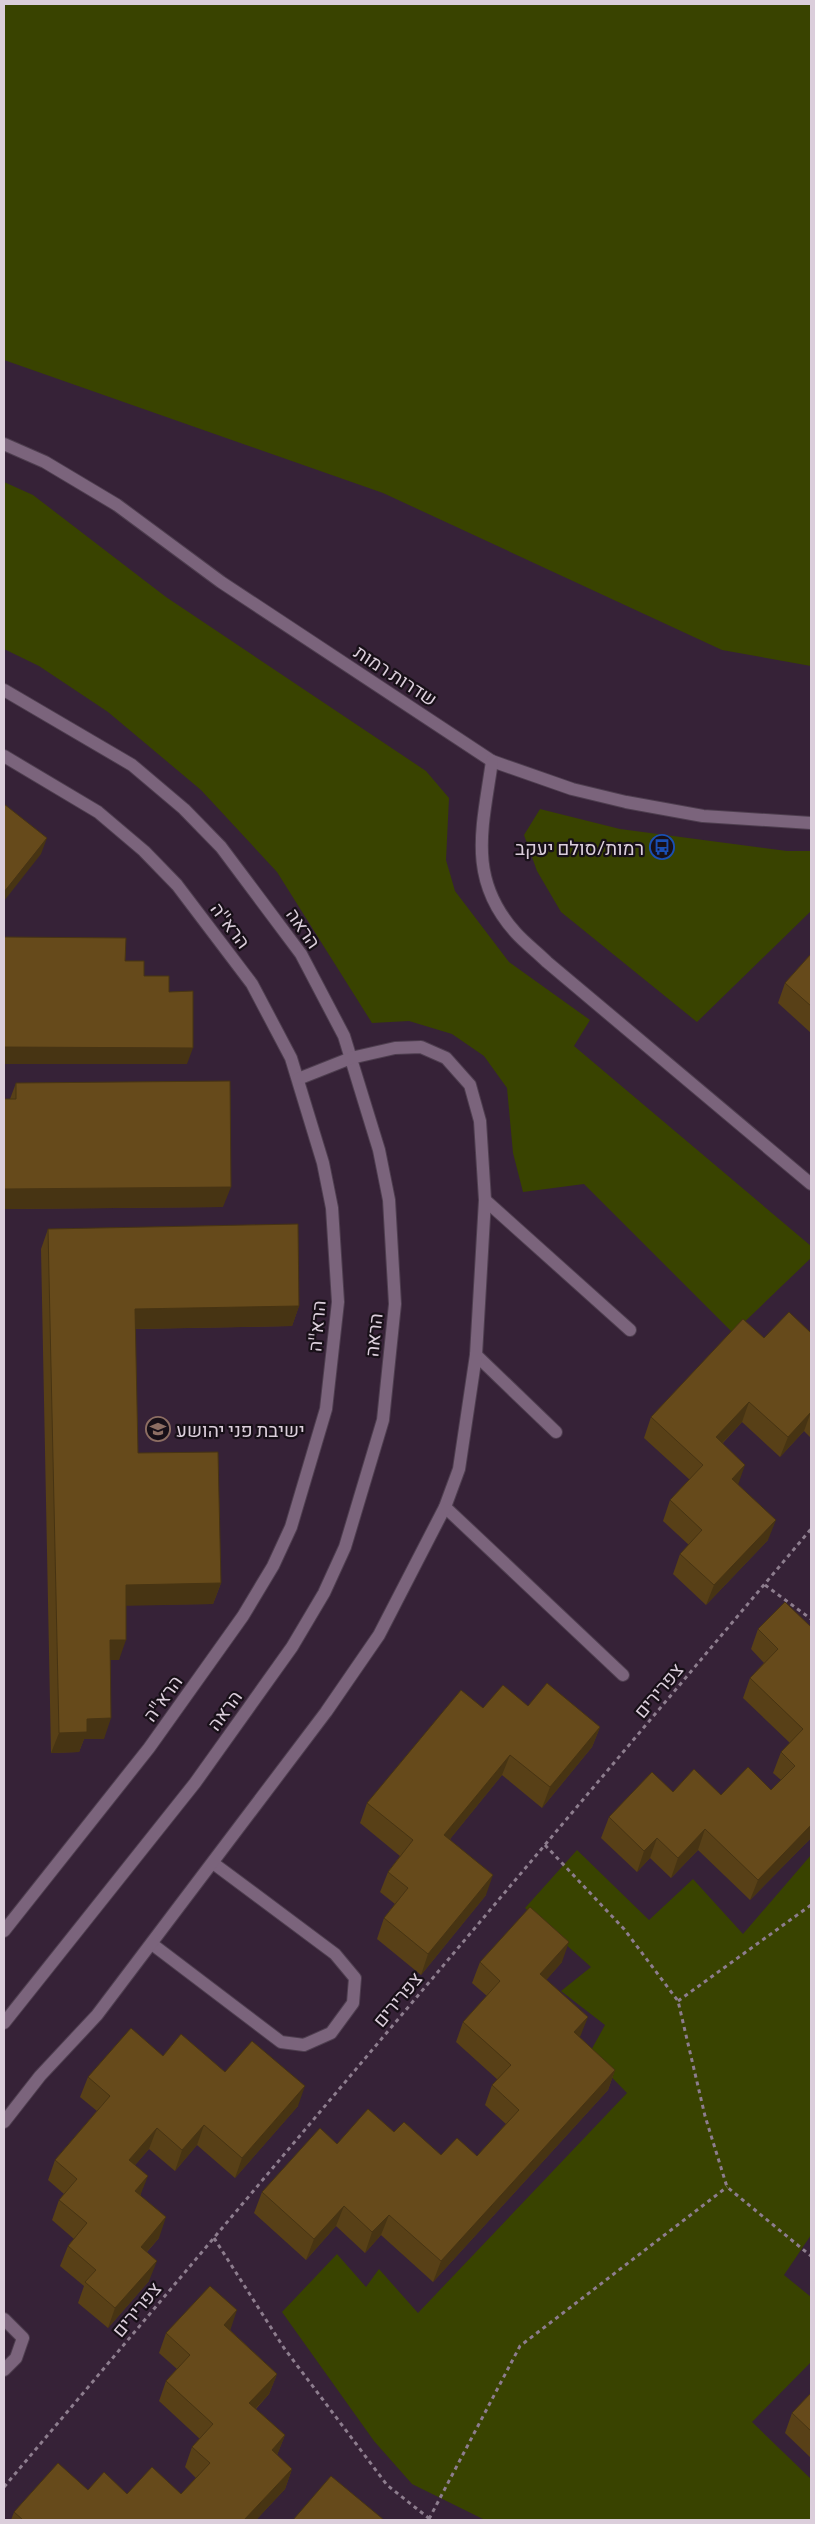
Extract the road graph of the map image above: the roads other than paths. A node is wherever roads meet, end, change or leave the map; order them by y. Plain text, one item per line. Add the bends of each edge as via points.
1 (4, 444) edge
2 (4, 690) edge
3 (4, 756) edge
4 (492, 761) junction
5 (811, 823) edge
6 (351, 1058) junction
7 (298, 1079) junction
8 (811, 1184) edge
9 (485, 1200) junction
10 (630, 1330) dead end
11 (476, 1355) junction
12 (556, 1432) dead end
13 (445, 1507) junction
14 (623, 1676) dead end
15 (214, 1863) junction
16 (4, 1931) edge
17 (152, 1944) junction
18 (4, 2023) edge
19 (4, 2122) edge
20 (4, 2319) edge
21 (4, 2370) edge

1 - 4 street, שדרות רמות via 45,462 117,505 221,582
2 - 6 street, הראה via 132,765 184,808 221,847 301,954 344,1036
3 - 7 street, הרא''ה via 98,812 144,850 177,884 252,984 291,1058
4 - 5 street, שדרות רמות via 572,789 626,802 703,816
4 - 8 street via 481,838 482,871 494,902 515,932
6 - 7 street
6 - 9 street via 395,1048 421,1047 446,1058 470,1085 480,1121
6 - 18 street, הראה via 379,1150 389,1200 396,1304 383,1420 345,1547 324,1593 292,1647 246,1712 195,1783
7 - 16 street, הרא''ה via 323,1164 332,1208 338,1302 326,1409 291,1527 273,1566 205,1672
9 - 10 street
9 - 11 street
11 - 12 street
11 - 13 street via 459,1469
13 - 14 street
13 - 15 street via 379,1635
15 - 17 street
15 - 17 street via 334,1954 355,1978 353,2004 332,2033 304,2045 281,2042
17 - 19 street via 97,2016 40,2076
20 - 21 street via 23,2338 16,2358

